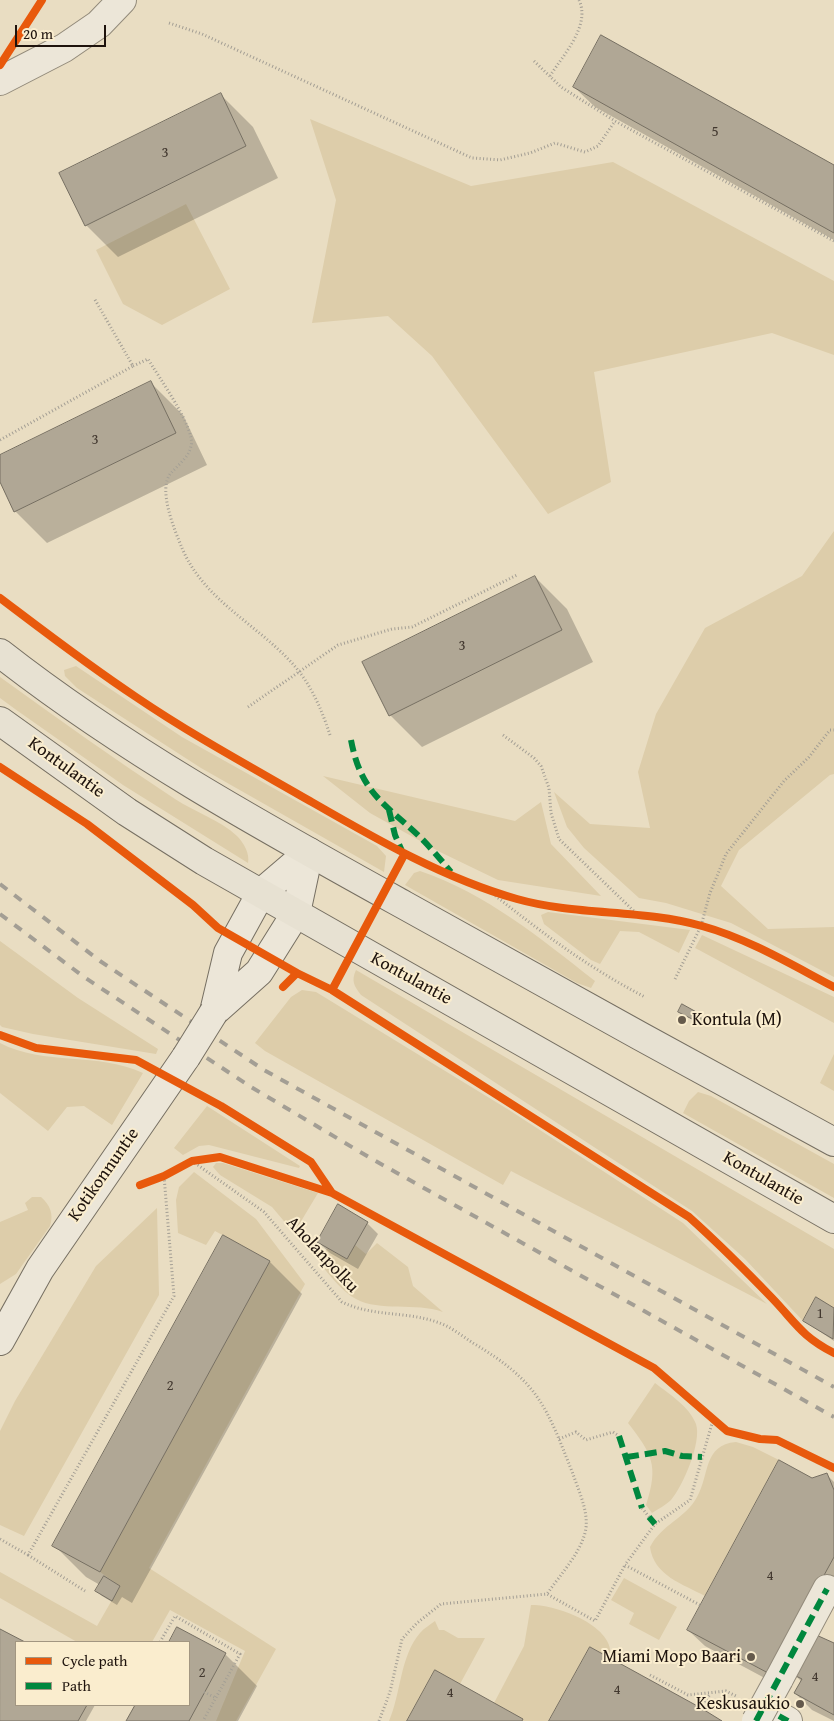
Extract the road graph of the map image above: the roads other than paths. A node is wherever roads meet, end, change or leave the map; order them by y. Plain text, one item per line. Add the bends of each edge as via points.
1 (122, 0) edge
2 (0, 81) edge
3 (0, 653) edge
4 (0, 721) edge
5 (309, 852) junction
6 (261, 893) junction
7 (296, 913) junction
8 (214, 1012) junction
9 (834, 1142) edge
10 (834, 1219) edge
11 (0, 1341) edge
12 (827, 1589) dead end
13 (774, 1719) edge

1 - 2 street via 99,24 64,48
3 - 5 main road via 89,717 219,802
4 - 6 main road, Kontulantie via 127,812
5 - 6 street, Kotikonnuntie
5 - 7 street, Kotikonnuntie
5 - 9 main road
6 - 7 main road, Kontulantie
6 - 8 street, Kotikonnuntie via 228,953
7 - 8 street, Kotikonnuntie via 259,972
7 - 10 main road, Kontulantie
8 - 11 street, Kotikonnuntie, bridge via 152,1108 90,1192
12 - 13 street, bridge via 779,1679

